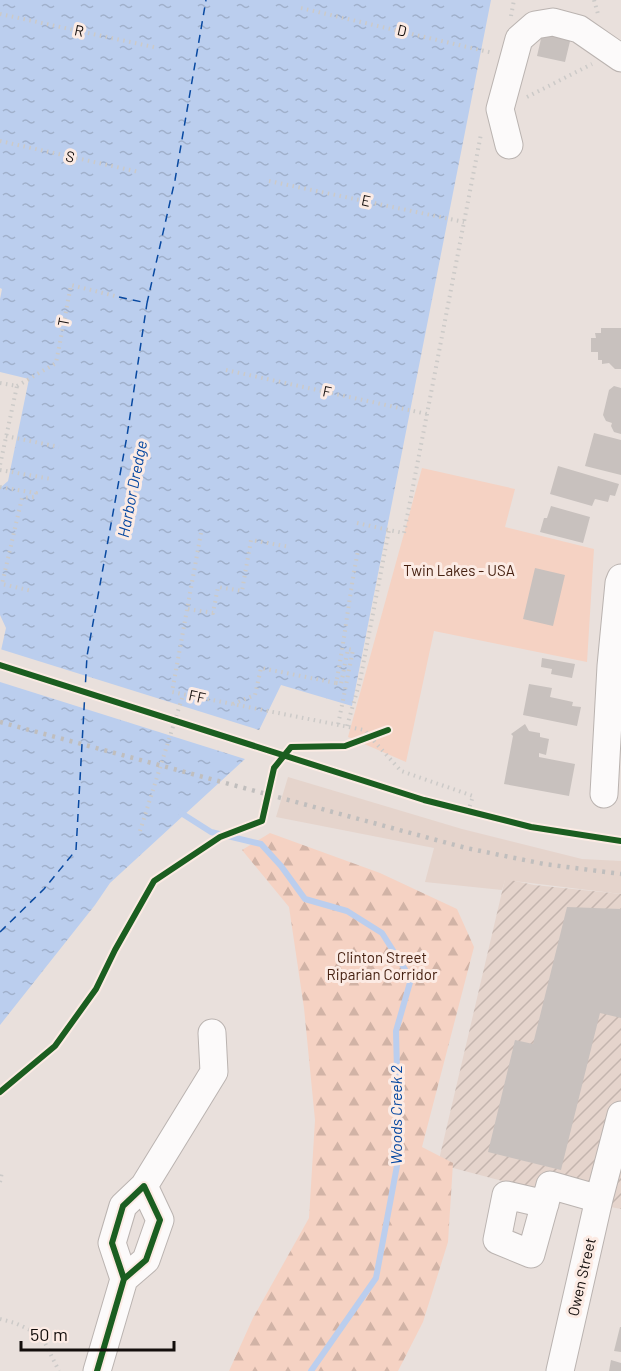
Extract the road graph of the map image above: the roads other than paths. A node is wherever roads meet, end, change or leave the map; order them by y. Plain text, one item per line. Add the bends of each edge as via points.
1 (614, 54) edge
2 (510, 146) dead end
3 (621, 578) edge
4 (616, 666) edge
5 (604, 794) dead end
6 (212, 1033) dead end
7 (621, 1115) edge
8 (144, 1186) junction
9 (608, 1189) edge
10 (545, 1204) dead end
11 (124, 1279) junction
12 (97, 1371) edge
13 (560, 1371) edge

1 - 2 street via 579,29 553,22 535,25 519,39 500,109
3 - 4 street
4 - 5 street
6 - 8 street via 214,1072
7 - 9 street, Owen Street
8 - 11 street via 123,1206 112,1244
8 - 11 street via 160,1220 146,1260
9 - 10 street via 550,1185
9 - 13 street, Owen Street
11 - 12 street

